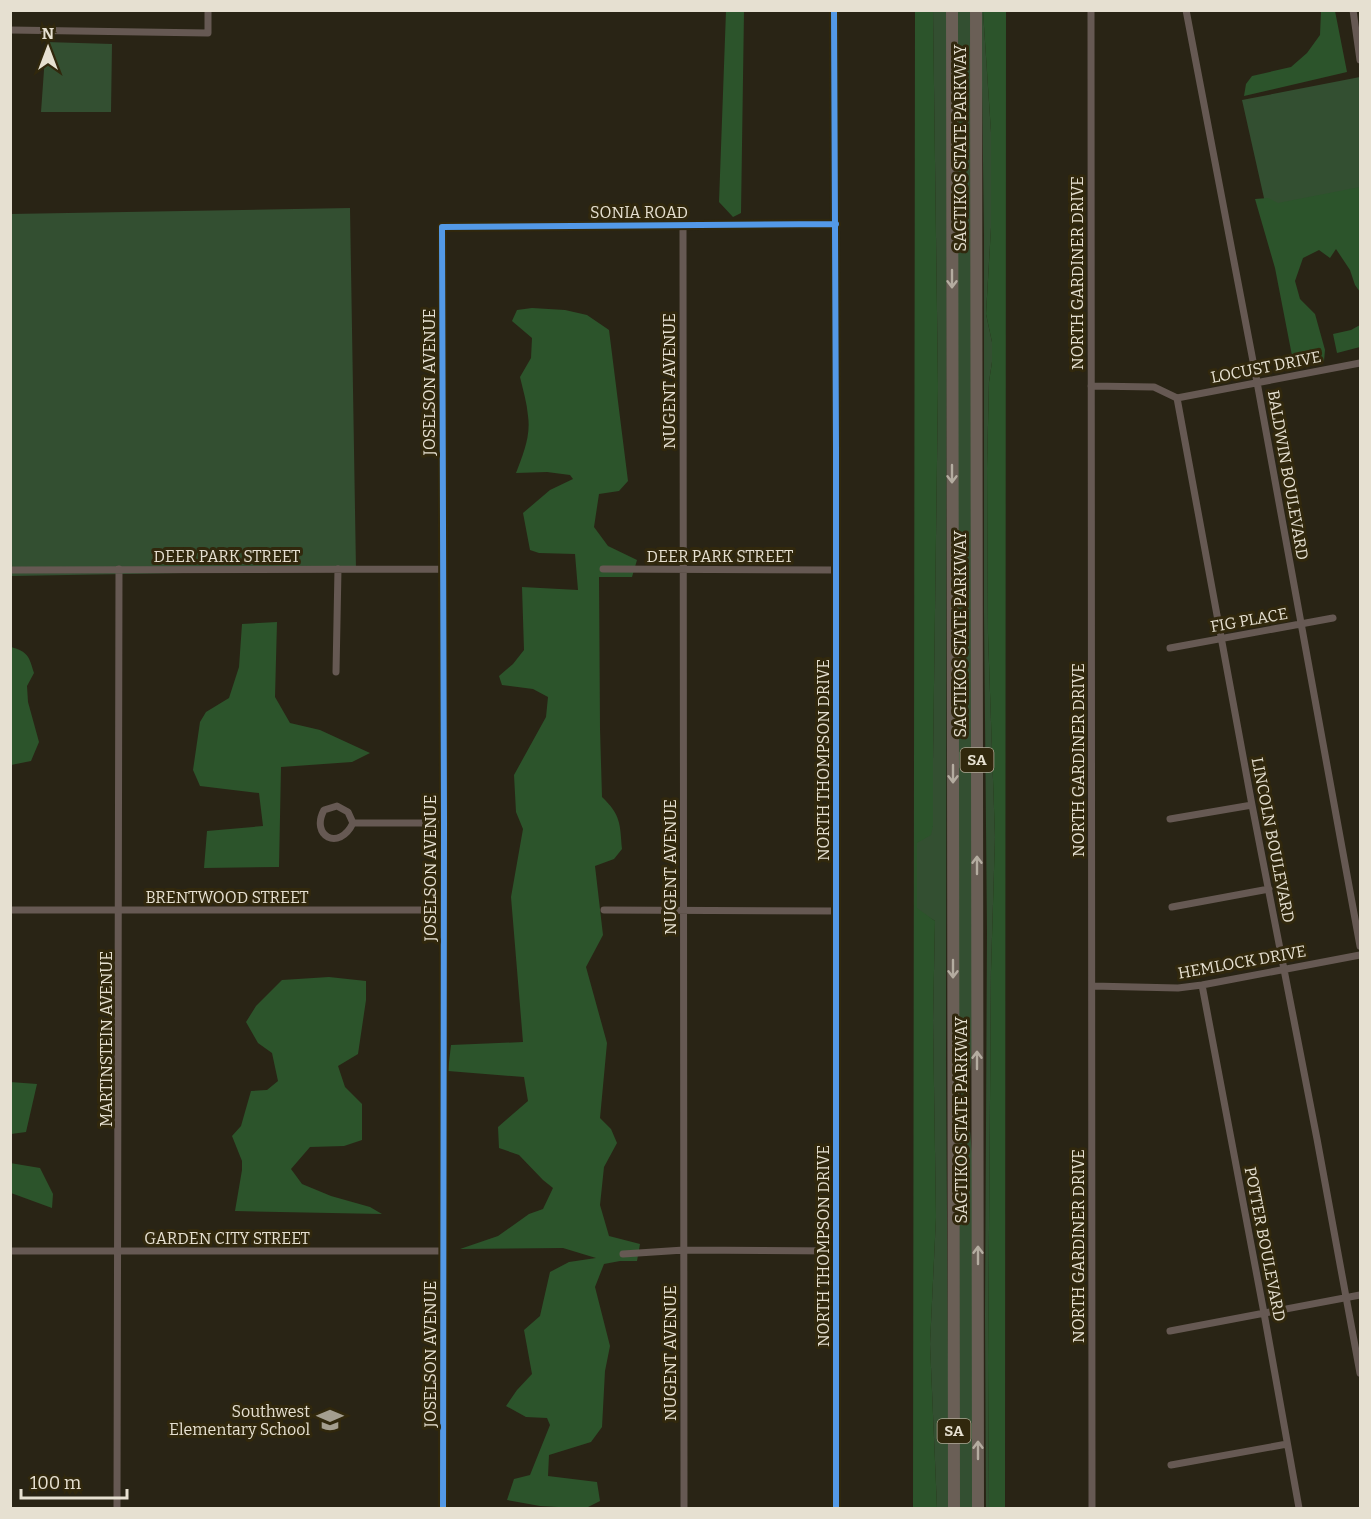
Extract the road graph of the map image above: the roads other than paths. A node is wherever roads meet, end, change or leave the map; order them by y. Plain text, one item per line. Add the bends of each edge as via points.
1 (208, 10) edge
2 (834, 10) edge
3 (951, 10) edge
4 (976, 10) edge
5 (1091, 10) edge
6 (1186, 10) edge
7 (1353, 10) edge
8 (10, 30) edge
9 (1360, 60) edge
10 (836, 224) junction
11 (683, 225) junction
12 (442, 227) joint
13 (1360, 363) edge
14 (1257, 382) junction
15 (1091, 386) junction
16 (1177, 398) junction
17 (119, 569) junction
18 (338, 569) junction
19 (443, 569) junction
20 (603, 569) dead end
21 (10, 570) edge
22 (683, 570) junction
23 (836, 570) junction
24 (1333, 618) dead end
25 (1302, 624) junction
26 (1221, 639) junction
27 (1170, 648) dead end
28 (336, 672) dead end
29 (1252, 805) junction
30 (1170, 819) dead end
31 (353, 823) junction
32 (444, 823) junction
33 (1269, 890) junction
34 (1172, 907) dead end
35 (10, 910) edge
36 (444, 910) junction
37 (603, 910) dead end
38 (684, 910) junction
39 (120, 911) junction
40 (837, 911) junction
41 (1360, 946) edge
42 (1360, 955) edge
43 (1285, 969) junction
44 (1202, 985) junction
45 (1092, 986) junction
46 (10, 1251) edge
47 (118, 1251) junction
48 (443, 1251) junction
49 (684, 1251) junction
50 (837, 1251) junction
51 (623, 1254) dead end
52 (1360, 1295) edge
53 (1346, 1298) junction
54 (1264, 1313) junction
55 (1170, 1330) dead end
56 (1360, 1373) edge
57 (1287, 1444) junction
58 (1171, 1465) dead end
59 (954, 1508) edge
60 (117, 1509) edge
61 (442, 1509) edge
62 (684, 1509) edge
63 (836, 1509) edge
64 (978, 1509) edge
65 (1092, 1509) edge
66 (1299, 1509) edge

1 - 8 street via 208,33
2 - 10 street, NORTH THOMPSON DRIVE
3 -> 59 highway, SAGTIKOS STATE PARKWAY / SA
64 -> 4 highway, SAGTIKOS STATE PARKWAY / SA
5 - 15 street, NORTH GARDINER DRIVE
6 - 14 street, BALDWIN BOULEVARD
7 - 9 street
10 - 11 street, SONIA ROAD
10 - 23 street, NORTH THOMPSON DRIVE
11 - 12 street, SONIA ROAD
11 - 22 street, NUGENT AVENUE
12 - 19 street, JOSELSON AVENUE
13 - 14 street, LOCUST DRIVE
14 - 16 street, LOCUST DRIVE
14 - 25 street, BALDWIN BOULEVARD
15 - 16 street via 1154,387
15 - 45 street, NORTH GARDINER DRIVE
16 - 26 street, LINCOLN BOULEVARD
17 - 18 street, DEER PARK STREET
17 - 21 street, DEER PARK STREET
17 - 39 street, MARTINSTEIN AVENUE
18 - 19 street, DEER PARK STREET
18 - 28 street
19 - 32 street, JOSELSON AVENUE
20 - 22 street, DEER PARK STREET
22 - 23 street, DEER PARK STREET
22 - 38 street, NUGENT AVENUE
23 - 40 street, NORTH THOMPSON DRIVE
24 - 25 street, FIG PLACE
25 - 26 street, FIG PLACE
25 - 41 street, BALDWIN BOULEVARD
26 - 27 street, FIG PLACE
26 - 29 street, LINCOLN BOULEVARD
29 - 30 street
29 - 33 street, LINCOLN BOULEVARD
31 - 31 street via 348,812 337,806 324,810 320,828 332,838 344,837
31 - 32 street
32 - 36 street, JOSELSON AVENUE
33 - 34 street
33 - 43 street, LINCOLN BOULEVARD
35 - 39 street, BRENTWOOD STREET
36 - 39 street, BRENTWOOD STREET
36 - 48 street, JOSELSON AVENUE
37 - 38 street
38 - 40 street
38 - 49 street, NUGENT AVENUE
39 - 47 street, MARTINSTEIN AVENUE
40 - 50 street, NORTH THOMPSON DRIVE
42 - 43 street, HEMLOCK DRIVE
43 - 44 street, HEMLOCK DRIVE
43 - 53 street, LINCOLN BOULEVARD
44 - 45 street, HEMLOCK DRIVE
44 - 54 street, POTTER BOULEVARD
45 - 65 street, NORTH GARDINER DRIVE
46 - 47 street, GARDEN CITY STREET
47 - 48 street, GARDEN CITY STREET
47 - 60 street, MARTINSTEIN AVENUE
48 - 61 street, JOSELSON AVENUE
49 - 50 street
49 - 51 street
49 - 62 street, NUGENT AVENUE
50 - 63 street, NORTH THOMPSON DRIVE
52 - 53 street
53 - 54 street
53 - 56 street, LINCOLN BOULEVARD
54 - 55 street
54 - 57 street, POTTER BOULEVARD
57 - 58 street
57 - 66 street, POTTER BOULEVARD

